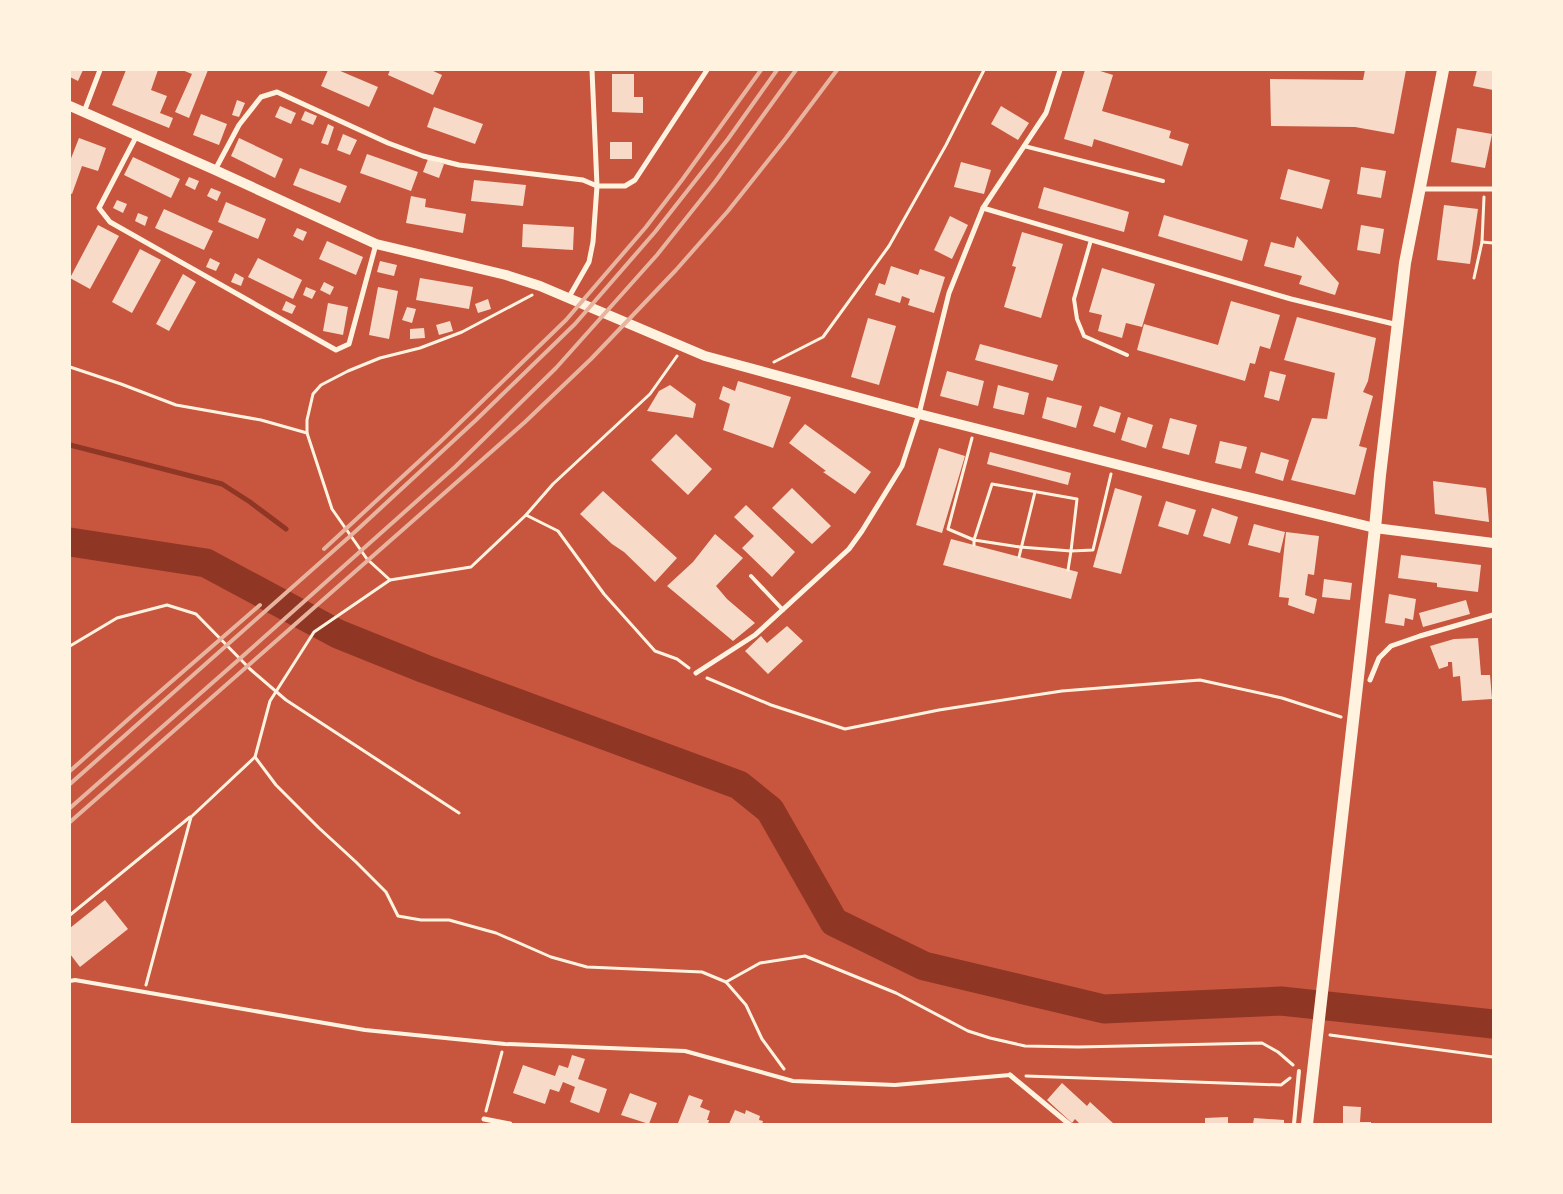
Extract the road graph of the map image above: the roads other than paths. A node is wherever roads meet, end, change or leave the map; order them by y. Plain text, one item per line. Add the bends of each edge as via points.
1 (100, 70) edge
2 (592, 70) edge
3 (707, 70) edge
4 (1060, 70) edge
5 (1443, 70) edge
6 (70, 106) edge
7 (84, 113) junction
8 (136, 137) junction
9 (1024, 146) junction
10 (215, 170) junction
11 (1163, 181) dead end
12 (597, 186) junction
13 (1420, 189) junction
14 (1493, 189) edge
15 (983, 208) junction
16 (1091, 240) junction
17 (376, 244) junction
18 (568, 297) junction
19 (1398, 325) junction
20 (1127, 355) dead end
21 (919, 414) junction
22 (1375, 528) junction
23 (1493, 543) edge
24 (751, 576) dead end
25 (783, 610) junction
26 (1493, 616) edge
27 (696, 673) road end
28 (1370, 680) dead end
29 (70, 981) edge
30 (1299, 1071) road end
31 (1010, 1075) joint
32 (484, 1119) road end
33 (510, 1124) edge
34 (1068, 1124) edge
35 (1294, 1124) edge
36 (1307, 1124) edge

1 - 7 street
2 - 12 street
3 - 12 street via 635,180 625,186
4 - 9 street via 1046,113
5 - 13 main road
6 - 7 main road
7 - 8 main road
8 - 10 main road
8 - 17 street via 100,208 110,222 336,350 349,344
9 - 11 lane
9 - 15 street
10 - 12 street via 239,125 261,97 277,92 423,156 459,165 583,180
10 - 17 main road
12 - 18 street via 589,262
13 - 14 street
13 - 19 main road
15 - 16 street
15 - 21 street via 949,293
16 - 19 street via 1291,299
16 - 20 lane via 1074,299 1077,319 1084,336
17 - 18 main road via 506,275
18 - 21 main road via 712,358
19 - 22 main road
21 - 22 main road
21 - 25 street via 902,466 862,531 849,549
22 - 23 main road
22 - 36 main road
24 - 25 lane
25 - 27 street via 755,635
26 - 28 street via 1391,646 1379,658
29 - 31 lane via 365,1030 504,1044 685,1051 793,1081 895,1085
30 - 35 lane
31 - 34 street
32 - 33 street

